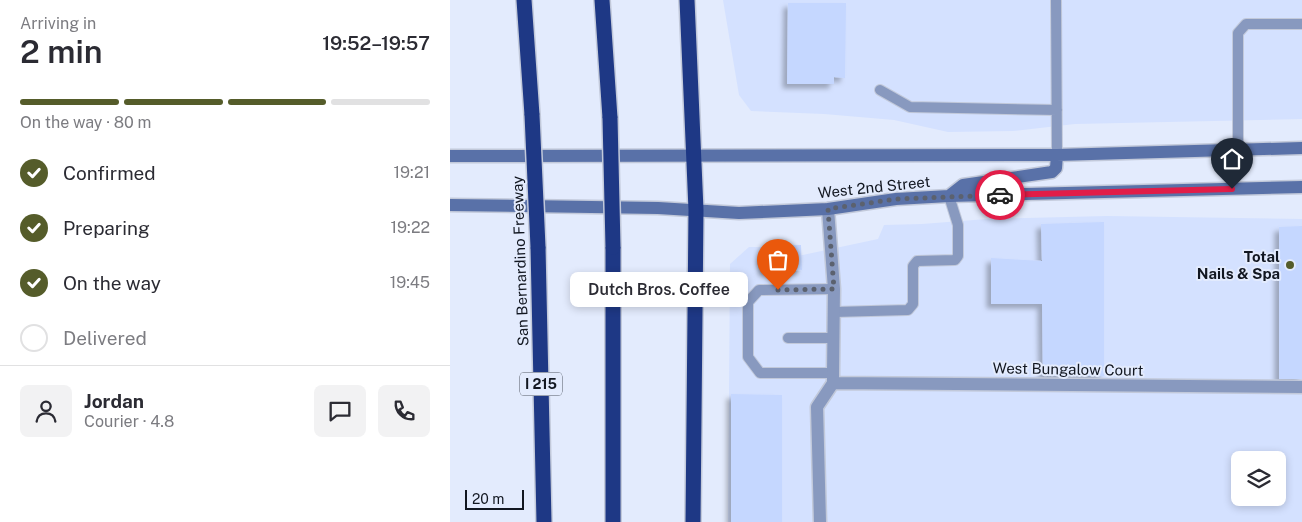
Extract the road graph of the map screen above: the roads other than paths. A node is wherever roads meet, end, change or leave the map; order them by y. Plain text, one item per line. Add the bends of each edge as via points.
1 (524, 0) edge
2 (602, 0) edge
3 (687, 0) edge
4 (1056, 0) edge
5 (1302, 24) edge
6 (880, 90) dead end
7 (1057, 110) junction
8 (1302, 148) edge
9 (1238, 150) junction
10 (1057, 155) junction
11 (450, 156) edge
12 (694, 156) junction
13 (1302, 187) edge
14 (949, 196) junction
15 (450, 205) edge
16 (828, 209) junction
17 (696, 210) junction
18 (834, 289) junction
19 (834, 312) junction
20 (788, 338) dead end
21 (834, 338) junction
22 (833, 378) junction
23 (1302, 387) edge
24 (544, 522) edge
25 (613, 522) edge
26 (693, 522) edge
27 (820, 522) edge

1 - 24 highway, San Bernardino Freeway / I 215, bridge via 538,247
2 - 25 highway, bridge via 614,247
3 - 12 highway
4 - 7 lane
5 - 9 lane via 1246,24 1238,32
6 - 7 lane via 910,107
7 - 10 lane
8 - 9 main road, West 2nd Street
9 - 10 main road, West 2nd Street
10 - 12 main road, West 2nd Street
10 - 14 main road via 1056,168 1052,172 964,184
11 - 12 main road, West 2nd Street
12 - 17 highway
13 - 14 main road, West 2nd Street
14 - 16 main road, West 2nd Street via 896,199
14 - 19 lane via 958,226 958,256 955,260 917,261 913,266 913,304 908,310
15 - 17 main road, West 2nd Street
16 - 17 main road, West 2nd Street via 739,213
16 - 18 street
17 - 26 highway
18 - 19 street
18 - 22 lane via 760,290 748,302 748,358 760,373
19 - 21 street
20 - 21 lane
21 - 22 street
22 - 23 street, West Bungalow Court
22 - 27 street via 817,407

